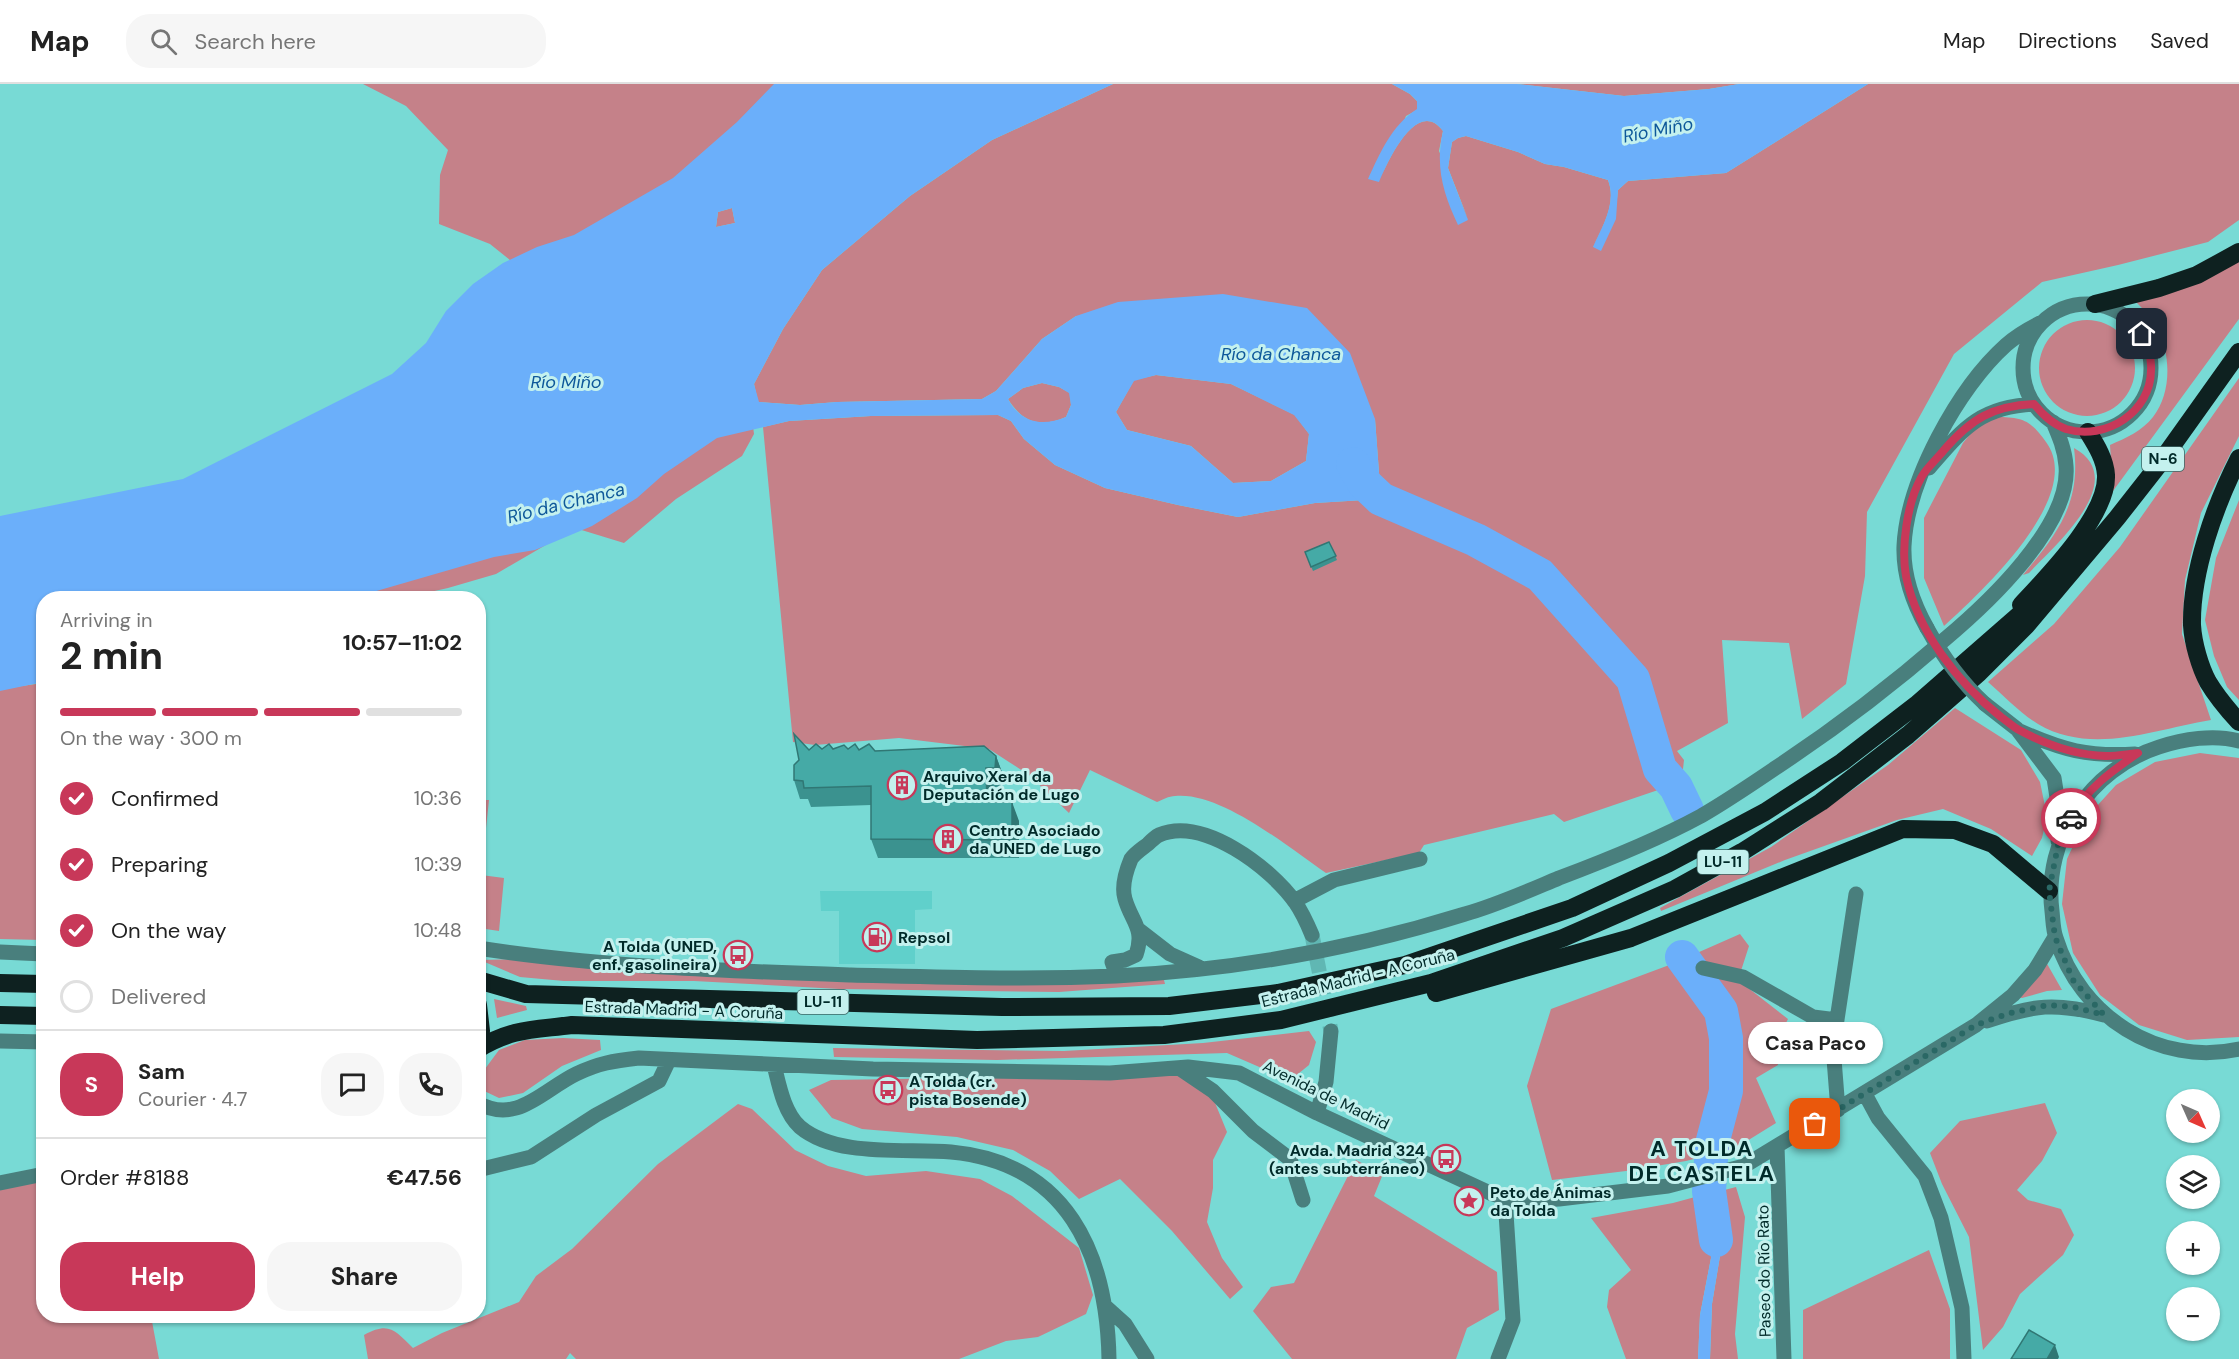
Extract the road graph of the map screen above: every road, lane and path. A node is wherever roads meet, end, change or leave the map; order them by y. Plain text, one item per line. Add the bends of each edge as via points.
1 (2239, 252) edge
2 (2095, 304) junction
3 (2044, 320) junction
4 (2239, 352) edge
5 (2034, 404) junction
6 (2053, 422) junction
7 (2088, 432) junction
8 (2239, 458) edge
9 (1921, 477) junction
10 (2081, 560) junction
11 (1979, 651) junction
12 (2239, 722) edge
13 (2017, 729) junction
14 (2239, 741) edge
15 (2138, 753) junction
16 (2058, 845) junction
17 (1420, 859) dead end
18 (2049, 891) junction
19 (1856, 894) dead end
20 (1294, 901) junction
21 (1139, 930) junction
22 (1312, 935) tunnel mouth
23 (2055, 937) junction
24 (486, 949) edge
25 (0, 952) edge
26 (36, 954) edge
27 (1202, 968) junction
28 (1703, 968) dead end
29 (1117, 976) junction
30 (486, 982) edge
31 (0, 983) edge
32 (36, 984) edge
33 (0, 1015) edge
34 (2104, 1015) junction
35 (36, 1016) edge
36 (1281, 1020) junction
37 (1837, 1020) junction
38 (1976, 1025) junction
39 (1331, 1031) tunnel mouth
40 (0, 1041) edge
41 (36, 1042) edge
42 (486, 1044) edge
43 (2239, 1049) edge
44 (669, 1060) junction
45 (774, 1065) junction
46 (1179, 1068) junction
47 (1865, 1094) junction
48 (486, 1107) edge
49 (1838, 1110) junction
50 (1317, 1113) junction
51 (1777, 1146) junction
52 (486, 1168) edge
53 (36, 1176) edge
54 (0, 1183) edge
55 (1505, 1198) junction
56 (1303, 1200) dead end
57 (1105, 1306) junction
58 (1109, 1359) edge
59 (1148, 1359) edge
60 (1498, 1359) edge
61 (1784, 1359) edge
62 (1964, 1359) edge

1 - 2 highway via 2198,275
2 - 3 street via 2077,304
2 - 7 street via 2114,309 2142,334 2150,352 2152,371 2139,407 2108,429
3 - 5 street via 2025,351 2026,387
3 - 9 street via 2005,346 1970,386 1932,450
4 - 10 highway, Estrada Madrid - A Coruña / N-6 via 2157,467
5 - 6 street
5 - 9 street via 2004,407 1982,416 1962,430
6 - 7 street
6 - 27 street via 2067,468 2064,493 2023,562 1974,615 1910,669 1831,731 1737,794 1628,852 1470,913 1397,934 1250,963
7 - 11 highway via 2106,475 2097,510 2042,582
8 - 12 highway via 2216,512 2201,563 2192,627 2208,681
9 - 13 street, bridge via 1908,517 1904,546 1906,575 1915,606 1958,676
10 - 11 highway, Estrada Madrid - A Coruña / LU-11
10 - 36 highway, Estrada Madrid - A Coruña / LU-11 via 2026,626 1908,735 1821,802 1742,852 1675,889 1563,938 1431,983
11 - 30 highway, Estrada Madrid - A Coruña / LU-11 via 1842,762 1765,812 1669,863 1572,908 1493,936 1405,964 1278,993 1169,1006 1002,1007 526,994
13 - 15 street via 2075,751 2106,756
13 - 16 street via 2054,778 2059,810
14 - 15 street via 2183,739
15 - 16 street via 2103,777 2076,808
16 - 18 street
17 - 20 street via 1334,880
18 - 23 street
18 - 36 highway via 1993,844 1955,830 1903,829 1631,938 1406,1001
19 - 37 street
20 - 21 street via 1271,876 1233,848 1207,835 1182,831 1158,835 1132,857 1123,883 1125,899
20 - 22 street
21 - 27 street via 1170,954
21 - 29 street via 1136,955 1112,962
23 - 34 street via 2073,980
23 - 38 street, Avenida de Madrid via 2035,970 2013,995
24 - 29 street via 530,956 788,972 957,978
25 - 26 street
27 - 29 street
28 - 37 street via 1743,977 1813,1017
31 - 32 highway
33 - 35 highway
34 - 38 street, Avenida de Madrid via 2048,1005
34 - 43 street via 2136,1036 2178,1051 2223,1053
36 - 42 highway, Estrada Madrid - A Coruña / LU-11 via 1164,1035 976,1040 572,1025 512,1032
37 - 49 street via 1833,1046
38 - 47 street, Avenida de Madrid
39 - 50 street via 1326,1082
40 - 41 street
44 - 45 street, Avenida de Madrid
44 - 48 street, Avenida de Madrid via 605,1062 574,1075 528,1105 507,1111
44 - 52 street via 659,1081 531,1157
45 - 46 street, Avenida de Madrid via 1110,1073
45 - 57 street via 787,1109 800,1127 823,1139 856,1149 952,1152 1000,1162 1035,1180 1060,1201 1080,1231 1094,1261
46 - 50 street, Avenida de Madrid via 1239,1072
46 - 56 street via 1213,1091 1253,1131 1290,1159
47 - 49 street, Avenida de Madrid
47 - 62 street via 1878,1118 1925,1176 1941,1218 1962,1308
49 - 51 street, Avenida de Madrid
50 - 55 street, Avenida de Madrid
51 - 55 street, Avenida de Madrid via 1733,1170 1668,1186 1559,1199 1516,1202
51 - 61 street, Paseo do Río Rato
53 - 54 street
55 - 60 street via 1513,1320
57 - 58 street
57 - 59 street via 1125,1324

